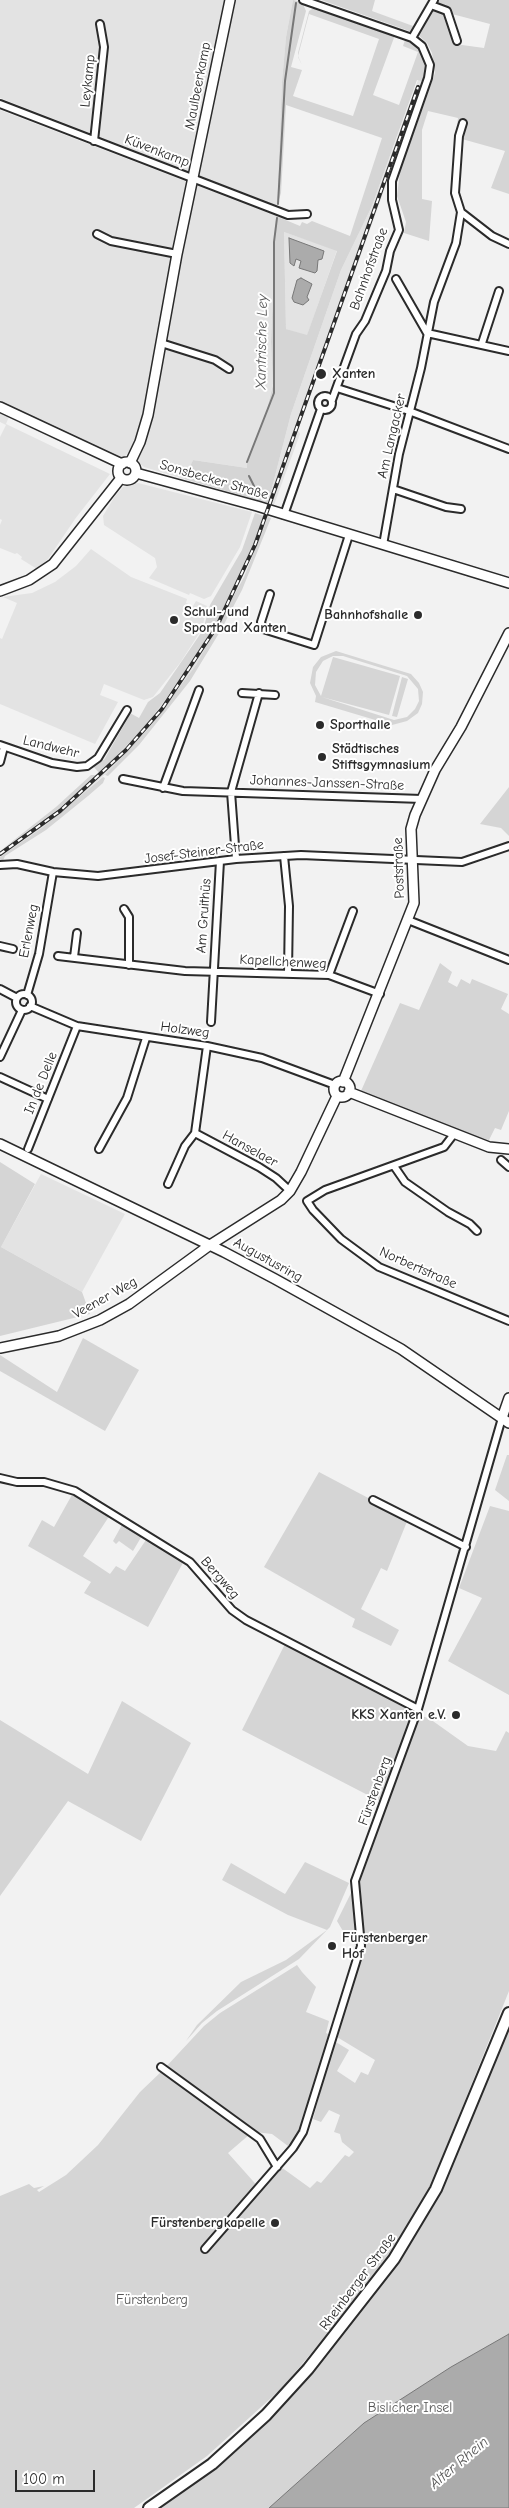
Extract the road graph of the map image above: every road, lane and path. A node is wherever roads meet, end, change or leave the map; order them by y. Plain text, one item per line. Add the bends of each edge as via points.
1 (230, 0) edge
2 (303, 0) edge
3 (433, 3) edge
4 (100, 24) dead end
5 (412, 38) junction
6 (457, 41) dead end
7 (0, 104) edge
8 (463, 123) dead end
9 (94, 141) junction
10 (194, 178) junction
11 (461, 212) junction
12 (307, 214) dead end
13 (97, 234) dead end
14 (509, 244) edge
15 (177, 254) junction
16 (396, 279) dead end
17 (499, 291) dead end
18 (427, 333) junction
19 (161, 343) junction
20 (482, 343) junction
21 (509, 351) edge
22 (229, 369) dead end
23 (337, 388) junction
24 (332, 400) junction
25 (0, 407) edge
26 (321, 409) junction
27 (409, 411) junction
28 (0, 412) edge
29 (509, 449) edge
30 (123, 469) junction
31 (136, 473) junction
32 (393, 489) junction
33 (461, 509) dead end
34 (284, 515) junction
35 (349, 534) junction
36 (384, 545) junction
37 (509, 583) edge
38 (0, 591) edge
39 (270, 594) dead end
40 (509, 633) edge
41 (199, 690) dead end
42 (242, 692) dead end
43 (259, 693) junction
44 (275, 695) dead end
45 (127, 710) dead end
46 (2, 746) edge
47 (0, 762) edge
48 (122, 779) dead end
49 (163, 788) junction
50 (231, 792) junction
51 (422, 798) junction
52 (509, 846) edge
53 (284, 856) junction
54 (412, 858) junction
55 (236, 859) junction
56 (220, 861) junction
57 (0, 865) edge
58 (53, 872) junction
59 (124, 909) dead end
60 (353, 911) dead end
61 (408, 920) junction
62 (77, 933) dead end
63 (0, 946) edge
64 (12, 950) dead end
65 (58, 956) dead end
66 (74, 957) junction
67 (509, 960) edge
68 (129, 965) junction
69 (213, 972) junction
70 (288, 972) junction
71 (330, 975) junction
72 (0, 989) edge
73 (380, 994) junction
74 (27, 995) junction
75 (17, 998) junction
76 (30, 1006) junction
77 (22, 1010) junction
78 (211, 1022) dead end
79 (76, 1026) junction
80 (146, 1038) junction
81 (207, 1046) junction
82 (0, 1057) edge
83 (0, 1077) edge
84 (339, 1083) junction
85 (349, 1092) junction
86 (337, 1096) junction
87 (48, 1099) junction
88 (195, 1133) junction
89 (454, 1134) junction
90 (0, 1144) edge
91 (28, 1149) dead end
92 (509, 1149) edge
93 (99, 1150) dead end
94 (501, 1160) dead end
95 (394, 1166) junction
96 (509, 1167) edge
97 (168, 1184) dead end
98 (290, 1191) junction
99 (477, 1231) dead end
100 (210, 1245) junction
101 (509, 1321) edge
102 (0, 1348) edge
103 (509, 1398) edge
104 (506, 1420) edge
105 (0, 1478) edge
106 (373, 1500) dead end
107 (466, 1547) junction
108 (418, 1709) junction
109 (509, 2013) edge
110 (161, 2067) dead end
111 (277, 2166) junction
112 (205, 2248) dead end
113 (149, 2508) edge

1 - 10 street, Maulbeerkamp
2 - 5 street
3 - 5 street
3 - 6 street via 447,11
4 - 9 street, Leykamp via 104,47
5 - 23 street, Bahnhofstraße via 422,46 428,58 428,78 392,181 392,200 399,230
7 - 9 street, Küvenkamp
8 - 11 street via 455,193
9 - 10 street, Küvenkamp
10 - 12 street, Küvenkamp via 288,215
10 - 15 street, Maulbeerkamp
11 - 14 street via 492,236
11 - 18 street, Am Langacker via 456,242 434,302
13 - 15 street via 111,242
15 - 19 street, Maulbeerkamp
16 - 18 street
17 - 20 street
18 - 20 street
18 - 27 street, Am Langacker
19 - 22 street via 215,360
19 - 30 street, Maulbeerkamp via 146,422
20 - 21 street
23 - 24 street, Bahnhofstraße
23 - 27 street
24 - 26 street, Bahnhofstraße via 330,408
24 - 26 street via 326,395 319,398
25 - 30 street
26 - 34 street
27 - 29 street
27 - 32 street, Am Langacker
28 - 30 street
30 - 31 street via 134,466
30 - 31 street via 131,479
30 - 38 street via 53,564 29,580
31 - 34 street, Sonsbecker Straße
32 - 33 street
32 - 36 street, Am Langacker
34 - 35 street
35 - 36 street
35 - 39 street via 314,645 262,628
36 - 37 street
40 - 51 street, Poststraße
41 - 49 street
42 - 43 street
43 - 44 street
43 - 50 street
45 - 46 street, Landwehr via 98,758 87,766 77,768 52,763
46 - 47 street
48 - 49 street, Johannes-Janssen-Straße
49 - 50 street, Johannes-Janssen-Straße
50 - 51 street, Johannes-Janssen-Straße
50 - 55 street, Johannes-Janssen-Straße
51 - 54 street, Poststraße via 411,829
52 - 54 street, Josef-Steiner-Straße via 462,862
53 - 54 street, Josef-Steiner-Straße via 325,854
53 - 55 street, Josef-Steiner-Straße
53 - 70 street via 289,906
54 - 61 street, Poststraße via 414,903
55 - 56 street, Josef-Steiner-Straße
56 - 58 street, Josef-Steiner-Straße via 98,876
56 - 69 street, Am Gruithüs
57 - 58 street, Josef-Steiner-Straße via 17,864
58 - 74 street, Erlenweg via 39,954
59 - 68 street via 129,917
60 - 71 street
61 - 67 street
61 - 73 street, Poststraße
62 - 66 street
63 - 64 street
65 - 66 street, Kapellchenweg
66 - 68 street, Kapellchenweg
68 - 69 street, Kapellchenweg
69 - 70 street, Kapellchenweg
69 - 78 street
70 - 71 street, Kapellchenweg
71 - 73 street, Kapellchenweg
72 - 75 street
73 - 84 street, Poststraße
74 - 75 street
74 - 76 street
75 - 77 street via 16,1003
76 - 77 street
76 - 79 street, Holzweg
77 - 82 street
79 - 80 street, Holzweg
79 - 87 street, In de Delle
80 - 81 street, Holzweg
80 - 93 street via 127,1098
81 - 84 street, Holzweg via 262,1058
81 - 88 street
83 - 87 street
84 - 85 street via 347,1084
84 - 86 street via 334,1089
85 - 86 street via 344,1097
85 - 89 street
86 - 98 street
87 - 91 street, In de Delle
88 - 97 street via 185,1146
88 - 98 street, Hanselaer via 259,1167
89 - 92 street via 488,1147
89 - 95 street via 444,1147
90 - 100 street, Augustusring
94 - 96 street
95 - 99 street via 410,1186
95 - 101 street, Norbertstraße via 325,1190 307,1201 341,1239 379,1267
98 - 100 street via 276,1204
100 - 102 street, Veener Weg via 129,1304 100,1320 59,1336
100 - 104 street, Augustusring via 401,1349
103 - 104 street
104 - 107 street, Fürstenberg
105 - 108 street, Bergweg via 44,1482 75,1491 190,1562 232,1610 246,1620
106 - 107 street
107 - 108 street, Fürstenberg
108 - 111 street, Fürstenberg via 355,1881 360,1946 303,2132
109 - 113 main road, Rheinberger Straße via 436,2189 394,2259 308,2369 266,2415 212,2464
110 - 111 street via 260,2138
111 - 112 street, Fürstenberg

